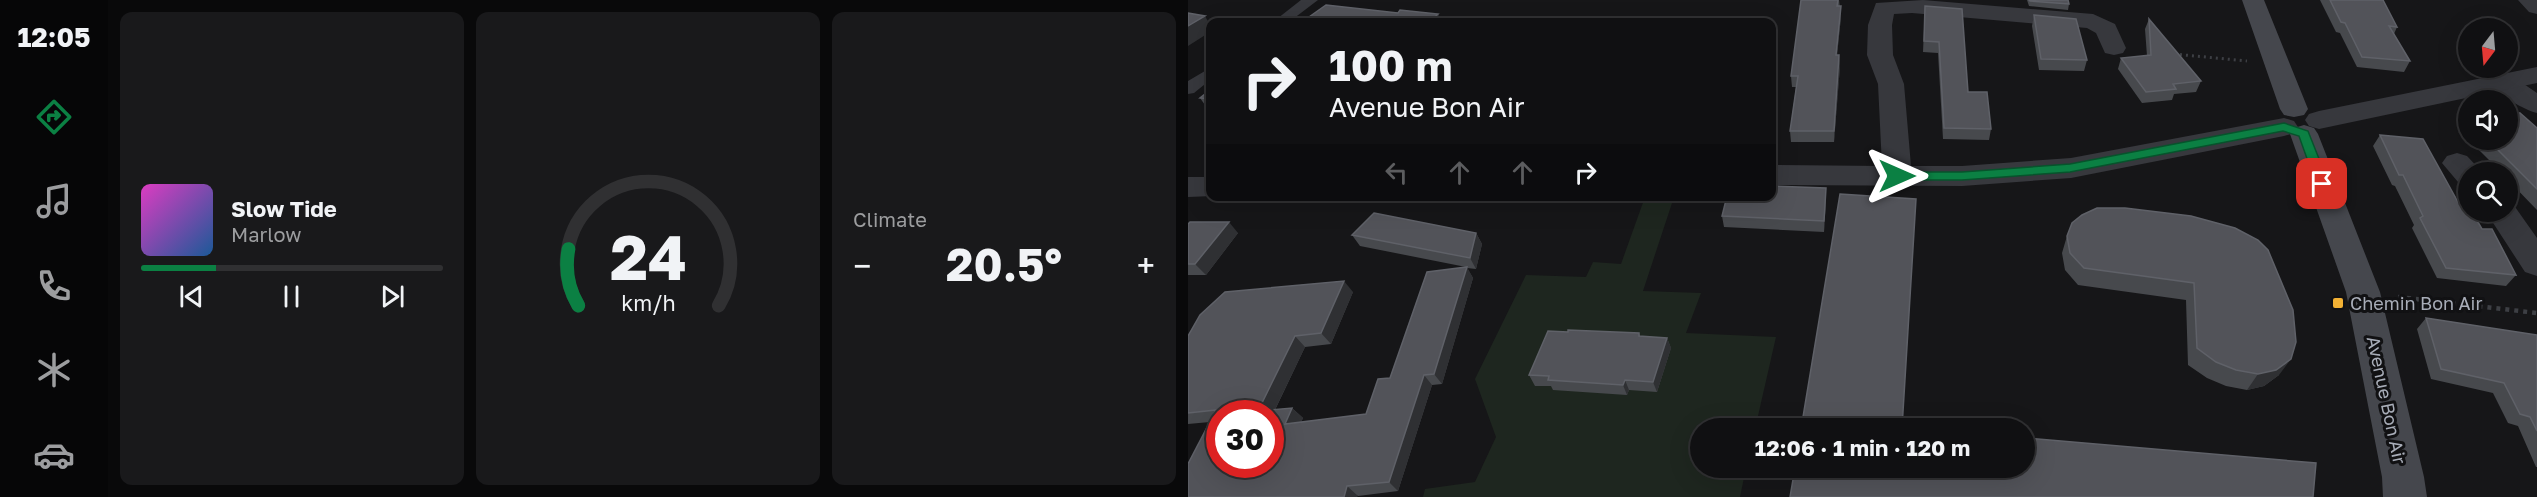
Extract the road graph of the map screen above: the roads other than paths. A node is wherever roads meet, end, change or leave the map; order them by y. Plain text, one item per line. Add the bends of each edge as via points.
1 (1311, 0) edge
2 (2253, 0) edge
3 (2529, 0) edge
4 (1885, 4) edge
5 (2537, 7) edge
6 (1286, 18) edge
7 (2114, 48) dead end
8 (1206, 75) edge
9 (2537, 75) edge
10 (2506, 84) junction
11 (1188, 89) edge
12 (2537, 105) edge
13 (2300, 122) junction
14 (1776, 176) edge
15 (1897, 176) junction
16 (1206, 187) edge
17 (1188, 188) edge
18 (2509, 222) edge
19 (2537, 263) edge
20 (2405, 497) edge

1 - 6 lane
2 - 13 main road, Avenue Bon Air
3 - 5 street
4 - 7 street via 2093,21 2106,29
4 - 15 street via 1880,55 1891,84
8 - 11 lane
9 - 10 street
10 - 12 street
10 - 13 street
13 - 15 street via 2070,168 1962,176
13 - 20 main road, Avenue Bon Air via 2363,292
14 - 15 street
16 - 17 street
18 - 19 street

